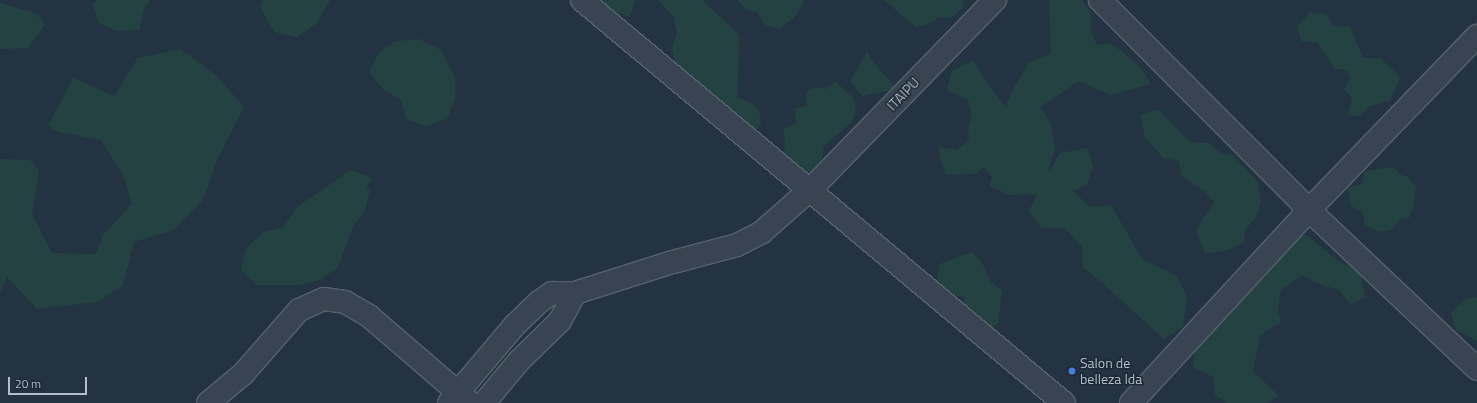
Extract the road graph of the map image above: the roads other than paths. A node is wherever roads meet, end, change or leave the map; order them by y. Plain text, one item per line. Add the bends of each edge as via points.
1 (582, 0) edge
2 (995, 0) edge
3 (1100, 0) edge
4 (1477, 36) edge
5 (811, 189) junction
6 (1309, 210) junction
7 (575, 293) junction
8 (1477, 369) edge
9 (459, 400) edge
10 (208, 403) edge
11 (484, 403) edge
12 (1064, 403) edge
13 (1131, 403) edge

1 - 5 street
2 - 5 street, ITAIPU
3 - 6 street
4 - 6 street
5 - 7 street, ITAIPU via 762,232 737,245
5 - 12 street
6 - 8 street
6 - 13 street
7 - 9 street, ITAIPU via 552,293 539,302 514,326
7 - 11 street via 560,321 519,361
9 - 10 street via 369,316 345,302 324,299 299,310 243,374

